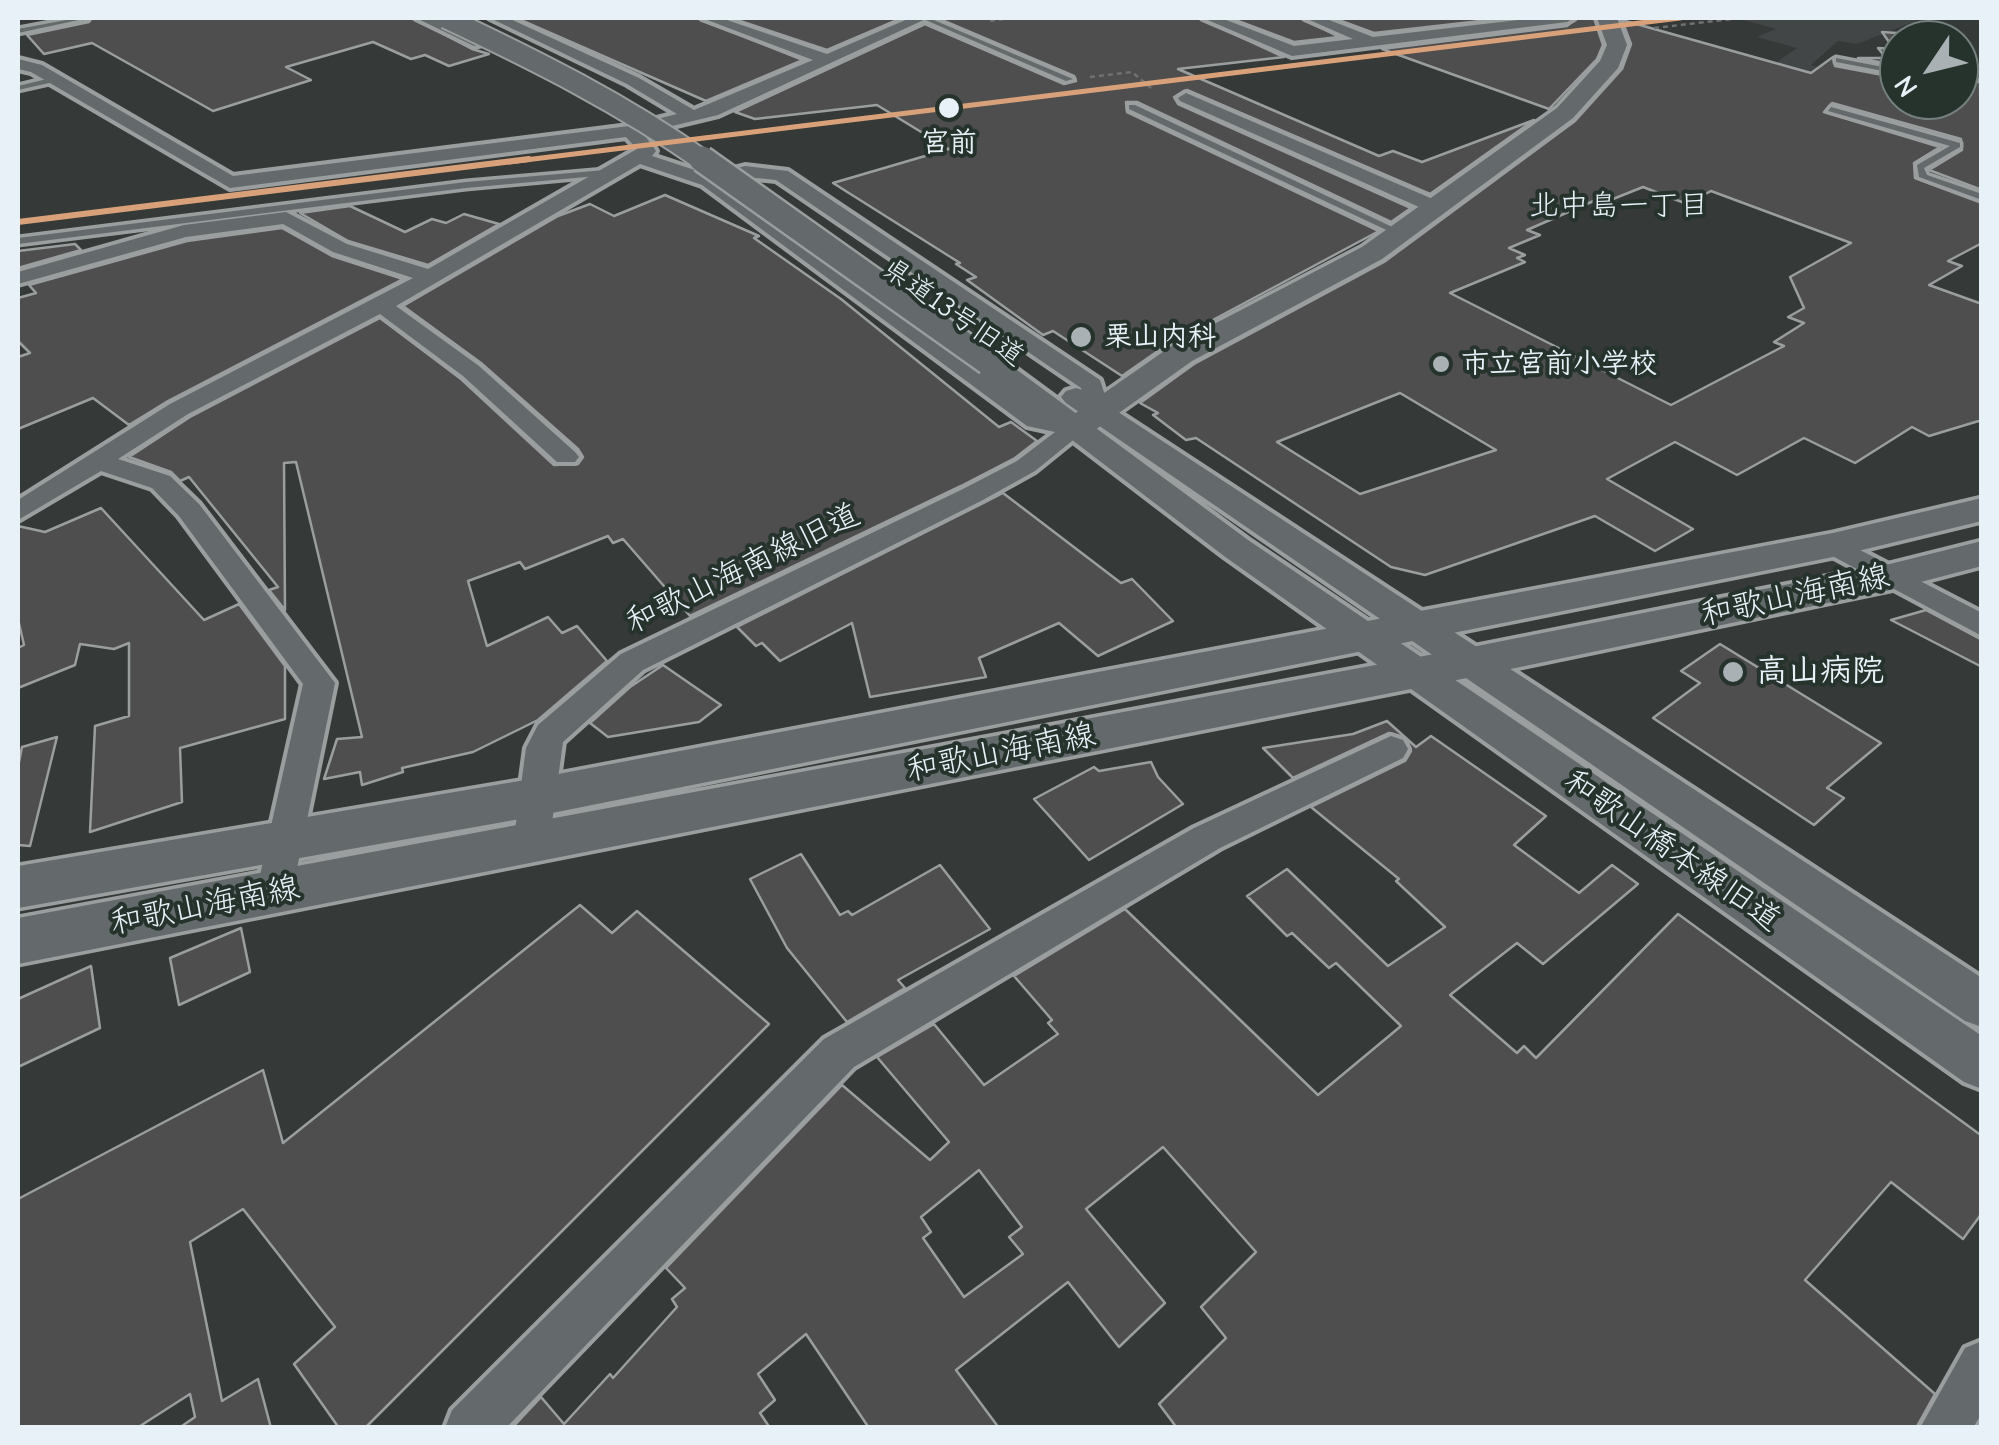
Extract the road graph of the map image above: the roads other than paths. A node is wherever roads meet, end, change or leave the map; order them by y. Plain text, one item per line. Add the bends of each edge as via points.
1 (85, 18) edge
2 (423, 18) edge
3 (446, 18) edge
4 (475, 18) edge
5 (497, 18) edge
6 (709, 18) edge
7 (923, 18) edge
8 (1210, 18) edge
9 (1312, 18) edge
10 (1416, 18) edge
11 (1567, 18) edge
12 (1607, 18) edge
13 (1532, 20) edge
14 (18, 31) edge
15 (1454, 32) junction
16 (1372, 42) junction
17 (824, 59) junction
18 (1839, 60) dead end
19 (18, 64) edge
20 (1879, 68) edge
21 (55, 79) junction
22 (1068, 79) dead end
23 (18, 88) edge
24 (1186, 98) dead end
25 (1132, 107) dead end
26 (1830, 108) dead end
27 (692, 116) junction
28 (629, 131) junction
29 (638, 157) junction
30 (605, 173) junction
31 (710, 181) junction
32 (1982, 197) edge
33 (1436, 207) junction
34 (1400, 233) junction
35 (18, 241) edge
36 (428, 276) junction
37 (18, 278) edge
38 (381, 305) junction
39 (1002, 359) junction
40 (1087, 420) junction
41 (566, 457) dead end
42 (94, 460) junction
43 (21, 506) edge
44 (1982, 509) edge
45 (1834, 545) junction
46 (1982, 553) edge
47 (1890, 577) junction
48 (1982, 626) edge
49 (1420, 627) junction
50 (1363, 636) junction
51 (1472, 662) junction
52 (1416, 672) junction
53 (1391, 749) dead end
54 (537, 798) junction
55 (286, 841) junction
56 (530, 845) junction
57 (18, 887) edge
58 (274, 893) junction
59 (18, 941) edge
60 (1982, 1006) edge
61 (1982, 1065) edge
62 (1982, 1365) edge
63 (470, 1428) edge
64 (1944, 1428) edge

1 - 14 lane
2 - 28 street via 538,70
3 - 39 street, 県道13号旧道, bridge via 648,122
4 - 39 street, 県道13号旧道 via 667,115
5 - 27 street
6 - 17 street
7 - 17 street
7 - 22 lane
8 - 16 street via 1292,50
9 - 16 street
10 - 15 street
11 - 13 street
12 - 33 main road via 1617,45 1588,90
13 - 15 street
15 - 16 street
17 - 27 street
18 - 20 lane
19 - 21 street
21 - 23 lane
21 - 28 street via 230,182
24 - 33 street
25 - 34 lane
26 - 32 lane via 1957,145 1920,167 1922,177
27 - 28 street
28 - 29 street via 646,145
29 - 30 street
29 - 31 street
30 - 35 lane
30 - 36 street
31 - 40 street via 1036,421
31 - 40 street via 745,172 781,175 1092,385
33 - 34 main road
34 - 40 main road via 1181,354
36 - 37 street via 340,248 286,218 184,231
36 - 38 street
38 - 41 street via 470,370
38 - 42 street
39 - 40 street, 県道13号旧道
40 - 49 street, 県道13号旧道
40 - 50 street, 県道13号旧道 via 1236,548
40 - 54 street, 和歌山海南線旧道 via 1026,466 972,495 632,662 550,734
42 - 43 street
42 - 55 street via 161,482 319,683
44 - 45 main road, 和歌山海南線
45 - 47 street
45 - 49 main road, 和歌山海南線
46 - 47 main road, 和歌山海南線
47 - 48 street
47 - 51 main road, 和歌山海南線
49 - 50 main road, 和歌山海南線
49 - 51 street, 和歌山橋本線旧道
50 - 52 street, 和歌山橋本線旧道
50 - 54 main road, 和歌山海南線
51 - 52 main road, 和歌山海南線
51 - 60 street, 和歌山橋本線旧道
52 - 56 main road, 和歌山海南線
52 - 61 street, 和歌山橋本線旧道
53 - 63 street via 1207,838 840,1053
54 - 55 main road, 和歌山海南線
54 - 56 street, 和歌山海南線旧道
55 - 57 main road, 和歌山海南線
55 - 58 street
56 - 58 main road, 和歌山海南線
58 - 59 main road, 和歌山海南線
62 - 64 street

